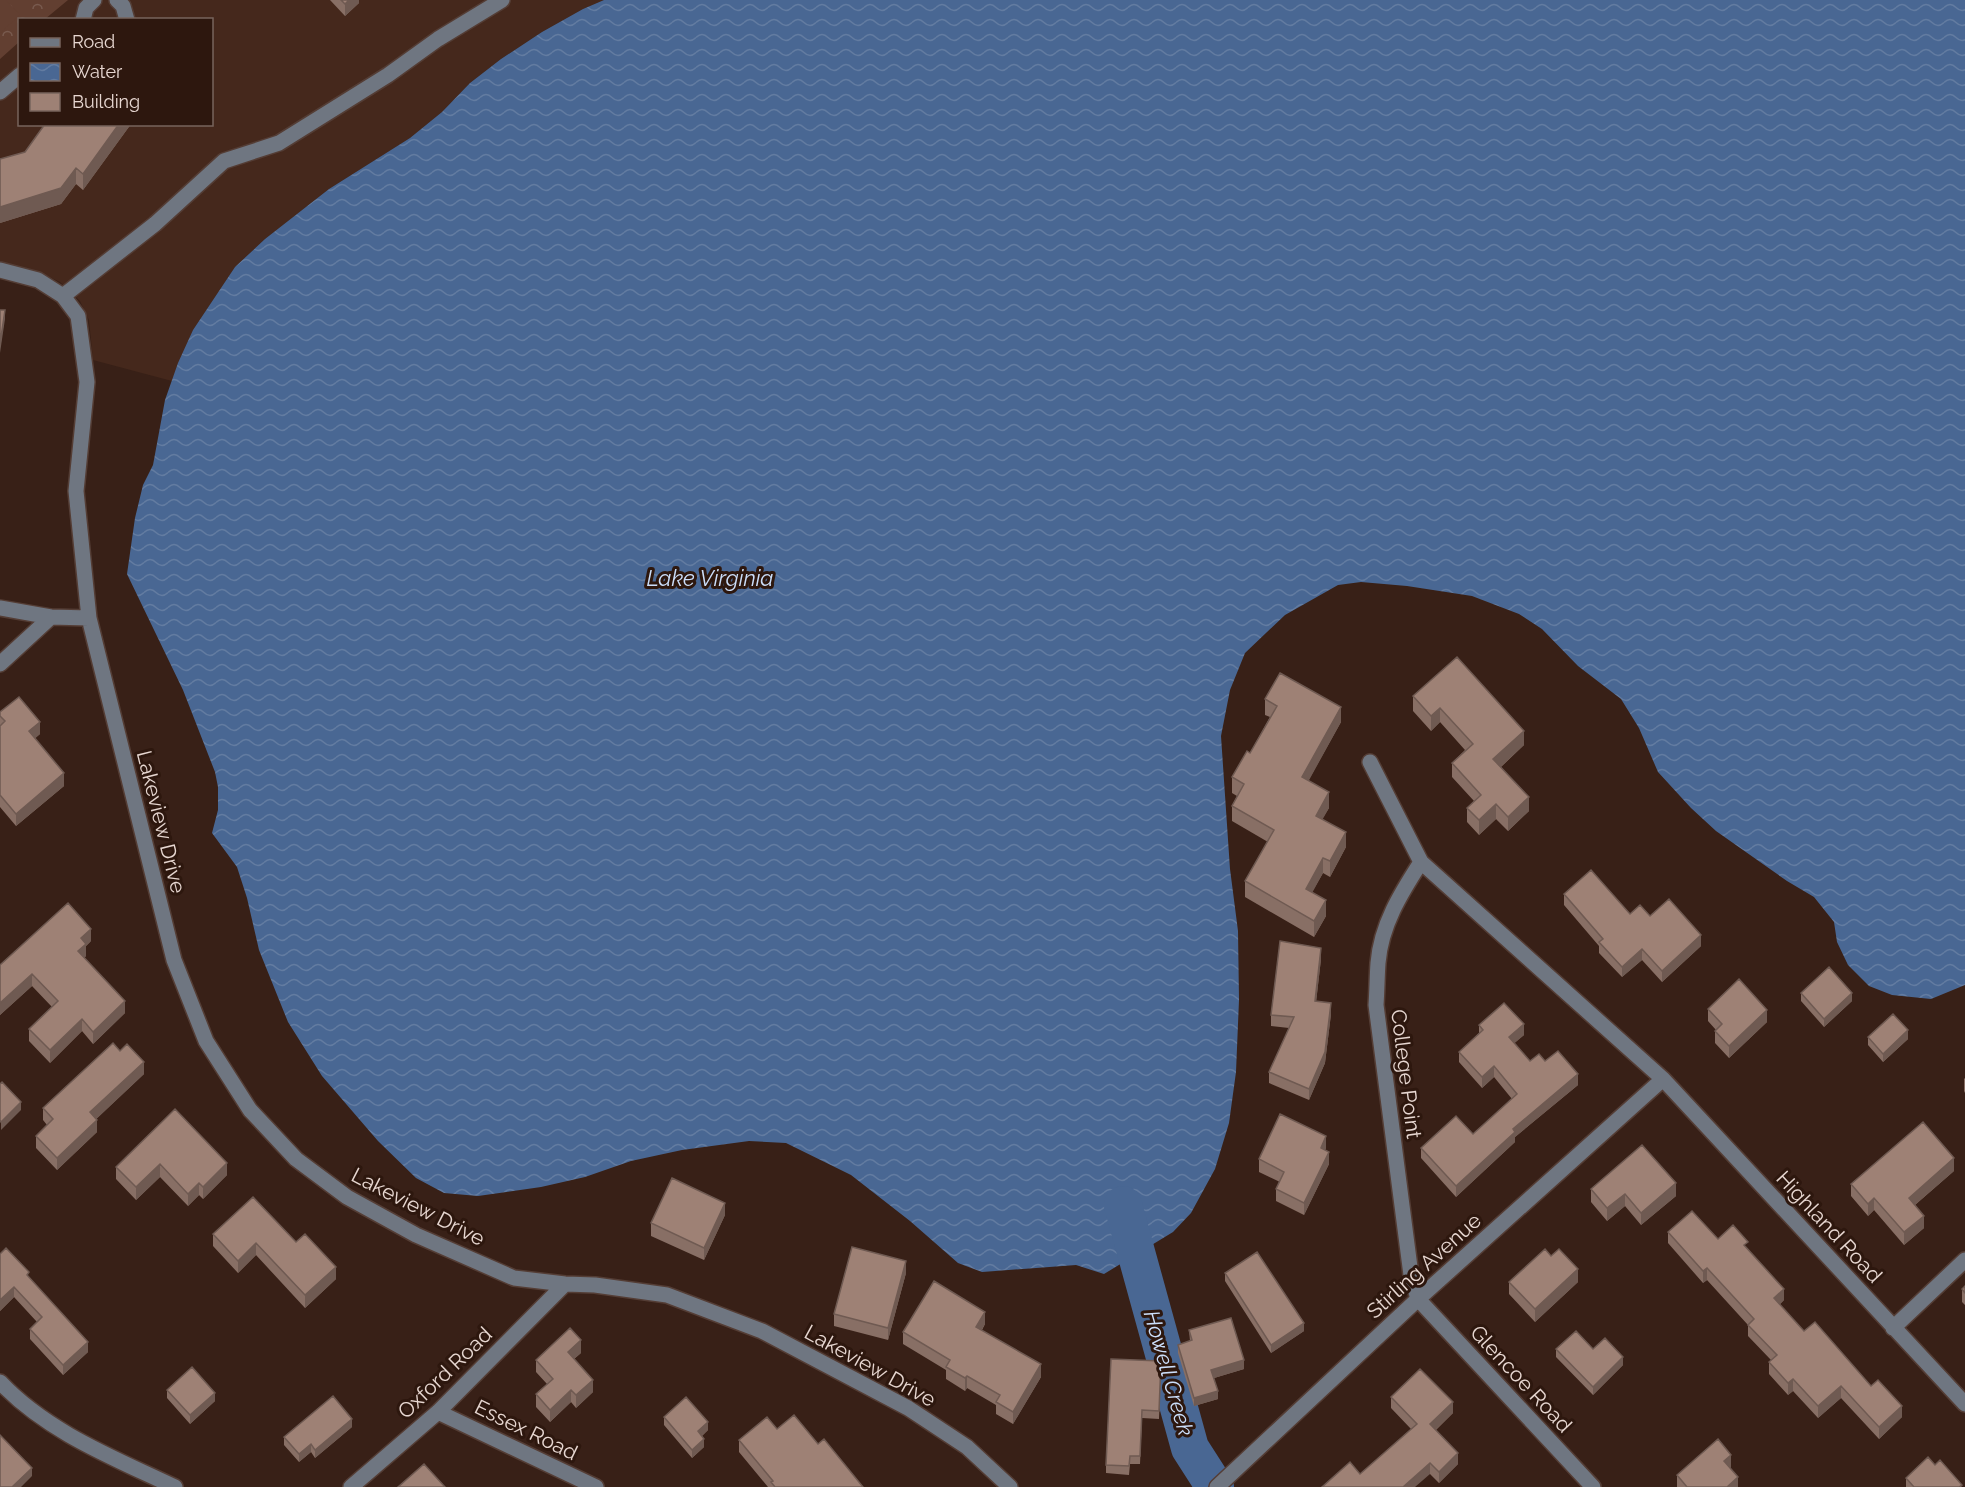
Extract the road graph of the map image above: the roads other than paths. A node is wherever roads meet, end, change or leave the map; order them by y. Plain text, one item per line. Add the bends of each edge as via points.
1 (94, 0) edge
2 (117, 0) edge
3 (497, 1) edge
4 (84, 18) edge
5 (127, 18) edge
6 (18, 77) edge
7 (0, 92) edge
8 (0, 270) edge
9 (63, 296) junction
10 (0, 608) edge
11 (51, 616) junction
12 (90, 618) junction
13 (0, 664) edge
14 (1371, 762) dead end
15 (1421, 862) junction
16 (1663, 1079) junction
17 (1965, 1260) edge
18 (565, 1284) junction
19 (1418, 1299) junction
20 (1893, 1328) junction
21 (0, 1382) edge
22 (1965, 1404) edge
23 (438, 1412) junction
24 (1221, 1483) edge
25 (175, 1487) edge
26 (351, 1487) edge
27 (596, 1487) edge
28 (1010, 1487) edge
29 (1593, 1487) edge

1 - 4 street
2 - 5 street
3 - 9 street via 279,143 224,161 155,224
6 - 7 street
8 - 9 street via 38,280
9 - 12 street, Lakeview Drive via 78,316 87,382 76,491
10 - 11 street
11 - 12 street
11 - 13 street
12 - 18 street, Lakeview Drive via 174,960 206,1041 250,1110 296,1159 347,1197 416,1234 514,1278
14 - 15 street
15 - 16 street
15 - 19 street, College Point via 1387,923 1378,961 1376,1005 1411,1275
16 - 19 street, Stirling Avenue
16 - 20 street, Highland Road
17 - 20 street
18 - 23 street, Oxford Road
18 - 28 street, Lakeview Drive via 667,1295 762,1331 908,1408 968,1447
19 - 24 street, Stirling Avenue
19 - 29 street, Glencoe Road
20 - 22 street, Highland Road
21 - 25 street via 17,1400 78,1441
23 - 26 street, Oxford Road
23 - 27 street, Essex Road

